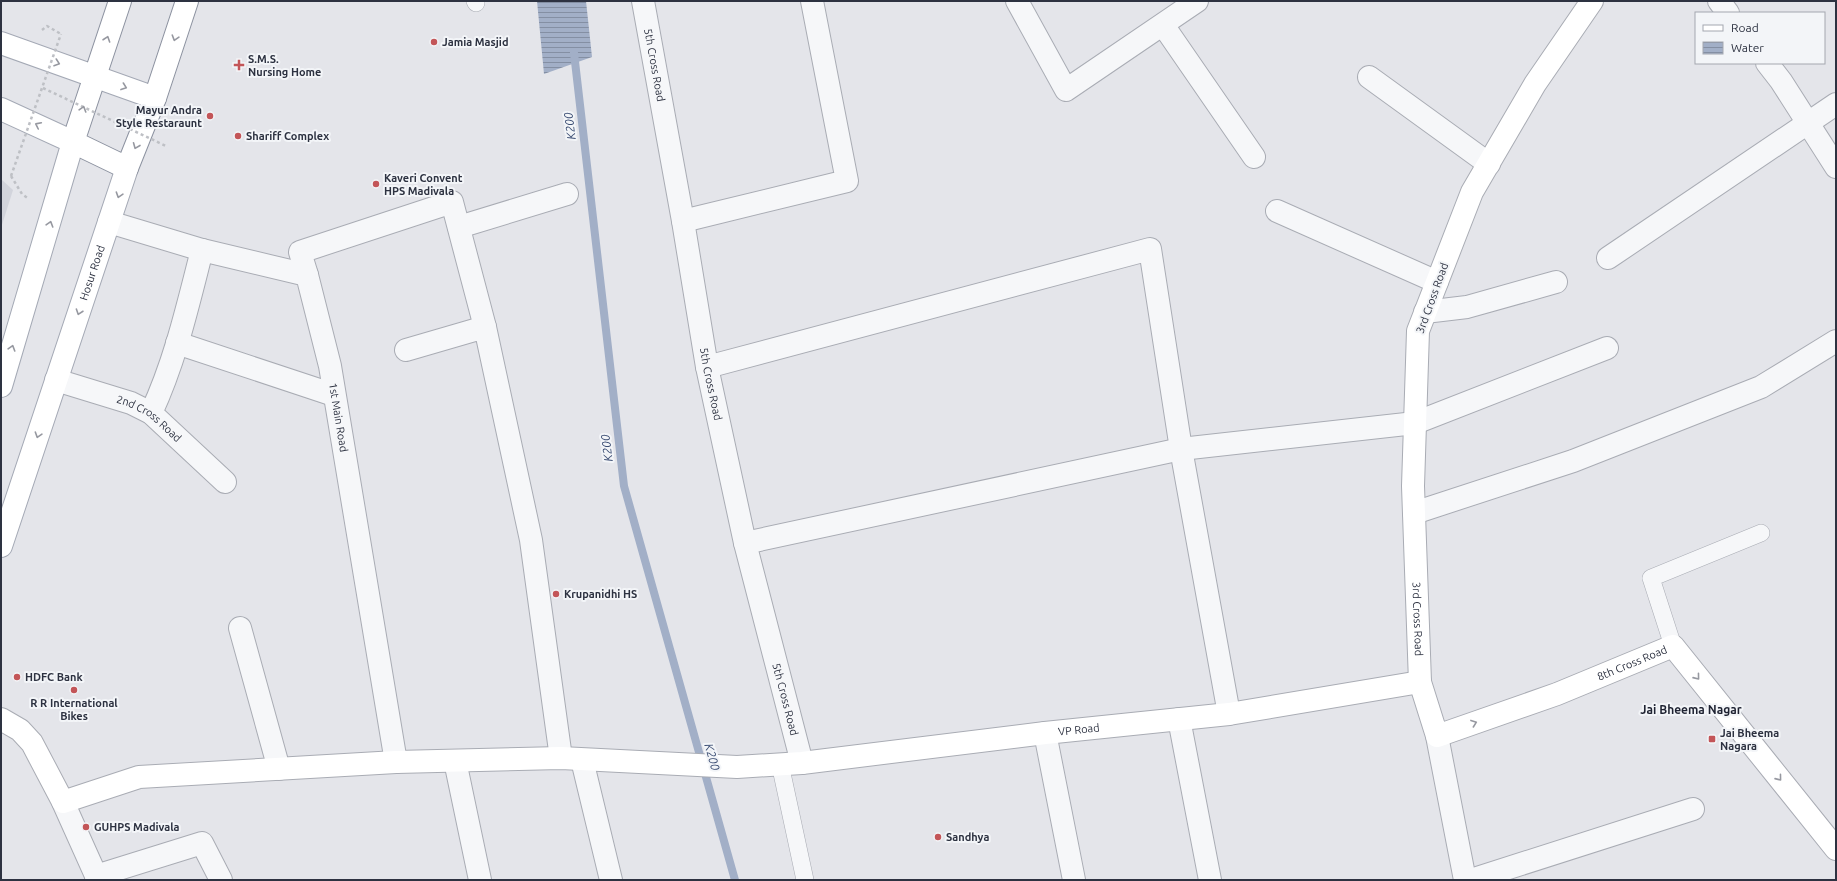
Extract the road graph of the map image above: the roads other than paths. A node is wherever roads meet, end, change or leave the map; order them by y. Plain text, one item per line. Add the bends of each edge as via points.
1 (120, 1) edge
2 (187, 1) edge
3 (643, 1) edge
4 (812, 1) edge
5 (1017, 1) edge
6 (1197, 1) edge
7 (1592, 1) edge
8 (1719, 1) edge
9 (1727, 12) edge
10 (1163, 25) junction
11 (1, 43) edge
12 (1768, 64) edge
13 (94, 76) junction
14 (1369, 77) dead end
15 (155, 98) junction
16 (1836, 104) edge
17 (1, 109) edge
18 (1808, 124) junction
19 (73, 142) junction
20 (1254, 157) dead end
21 (1489, 164) junction
22 (1836, 166) edge
23 (127, 168) junction
24 (567, 194) dead end
25 (1277, 211) dead end
26 (683, 221) junction
27 (109, 222) junction
28 (459, 227) junction
29 (202, 250) junction
30 (1608, 258) dead end
31 (307, 275) junction
32 (1437, 282) junction
33 (1556, 282) dead end
34 (1425, 312) junction
35 (485, 326) junction
36 (1836, 341) edge
37 (177, 343) junction
38 (1607, 348) dead end
39 (406, 350) dead end
40 (707, 367) junction
41 (56, 380) junction
42 (1, 386) edge
43 (334, 395) junction
44 (151, 413) junction
45 (1415, 423) junction
46 (1181, 449) junction
47 (225, 482) dead end
48 (1414, 513) junction
49 (1761, 533) dead end
50 (745, 543) junction
51 (1, 546) edge
52 (240, 628) dead end
53 (1673, 646) junction
54 (1420, 682) junction
55 (1229, 714) junction
56 (1, 719) edge
57 (1179, 719) junction
58 (1045, 732) junction
59 (1437, 736) junction
60 (561, 758) junction
61 (582, 760) junction
62 (455, 761) junction
63 (396, 762) junction
64 (802, 763) junction
65 (780, 764) junction
66 (279, 769) junction
67 (63, 802) junction
68 (1693, 809) dead end
69 (1836, 849) edge
70 (97, 878) edge
71 (221, 880) edge
72 (480, 880) edge
73 (610, 880) edge
74 (805, 880) edge
75 (1074, 880) edge
76 (1210, 880) edge
77 (1465, 880) edge
78 (1471, 880) edge

13 -> 1 main road
2 -> 15 main road, Hosur Road
3 - 26 street, 5th Cross Road
4 - 26 street via 847,181
5 - 10 street via 1066,90
6 - 10 street
7 - 21 main road, 3rd Cross Road via 1535,84
8 - 9 street
10 - 20 street
11 -> 13 main road
12 - 18 street
13 -> 15 main road
19 -> 13 main road
14 - 21 street
15 -> 23 main road, Hosur Road
16 - 18 street
19 -> 17 main road
18 - 22 street
18 - 30 street
19 - 23 main road
42 -> 19 main road
21 - 32 main road, 3rd Cross Road via 1472,192
23 -> 27 main road, Hosur Road
24 - 28 street
25 - 32 street
26 - 40 street, 5th Cross Road
27 - 29 street
27 -> 41 main road, Hosur Road
28 - 31 street, 1st Main Road via 452,202 300,252
28 - 35 street
29 - 31 street
29 - 37 street
31 - 43 street, 1st Main Road via 330,366
32 - 34 main road, 3rd Cross Road
33 - 34 street via 1467,307
34 - 45 main road, 3rd Cross Road via 1418,331
35 - 39 street
35 - 60 street via 531,540
36 - 48 street via 1761,387 1573,461
37 - 43 street
37 - 44 street
38 - 45 street
40 - 46 street via 1150,249
40 - 50 street, 5th Cross Road
41 - 44 street, 2nd Cross Road via 131,403
41 -> 51 main road, Hosur Road
43 - 63 street, 1st Main Road
44 - 47 street, 2nd Cross Road
45 - 46 street
45 - 48 main road, 3rd Cross Road
46 - 50 street
46 - 55 street
48 - 54 main road, 3rd Cross Road
49 - 53 lane via 1651,578
50 - 64 street, 5th Cross Road
52 - 66 street
59 -> 53 main road, 8th Cross Road via 1557,694
53 -> 69 main road, 8th Cross Road
54 - 55 main road, VP Road
54 - 59 main road, 3rd Cross Road
55 - 57 main road, VP Road
56 - 67 main road via 20,730 32,743
57 - 58 main road, VP Road
57 - 76 street
58 - 64 main road, VP Road
58 - 75 street
59 - 77 street
60 - 61 main road, VP Road
60 - 62 main road, VP Road
61 - 65 main road, VP Road via 737,767
61 - 73 street
62 - 63 main road, VP Road
62 - 72 street
63 - 66 main road, VP Road
64 - 65 main road, VP Road
65 - 74 lane
66 - 67 main road, VP Road via 139,777
67 - 70 street
68 - 78 street
70 - 71 street via 202,844

